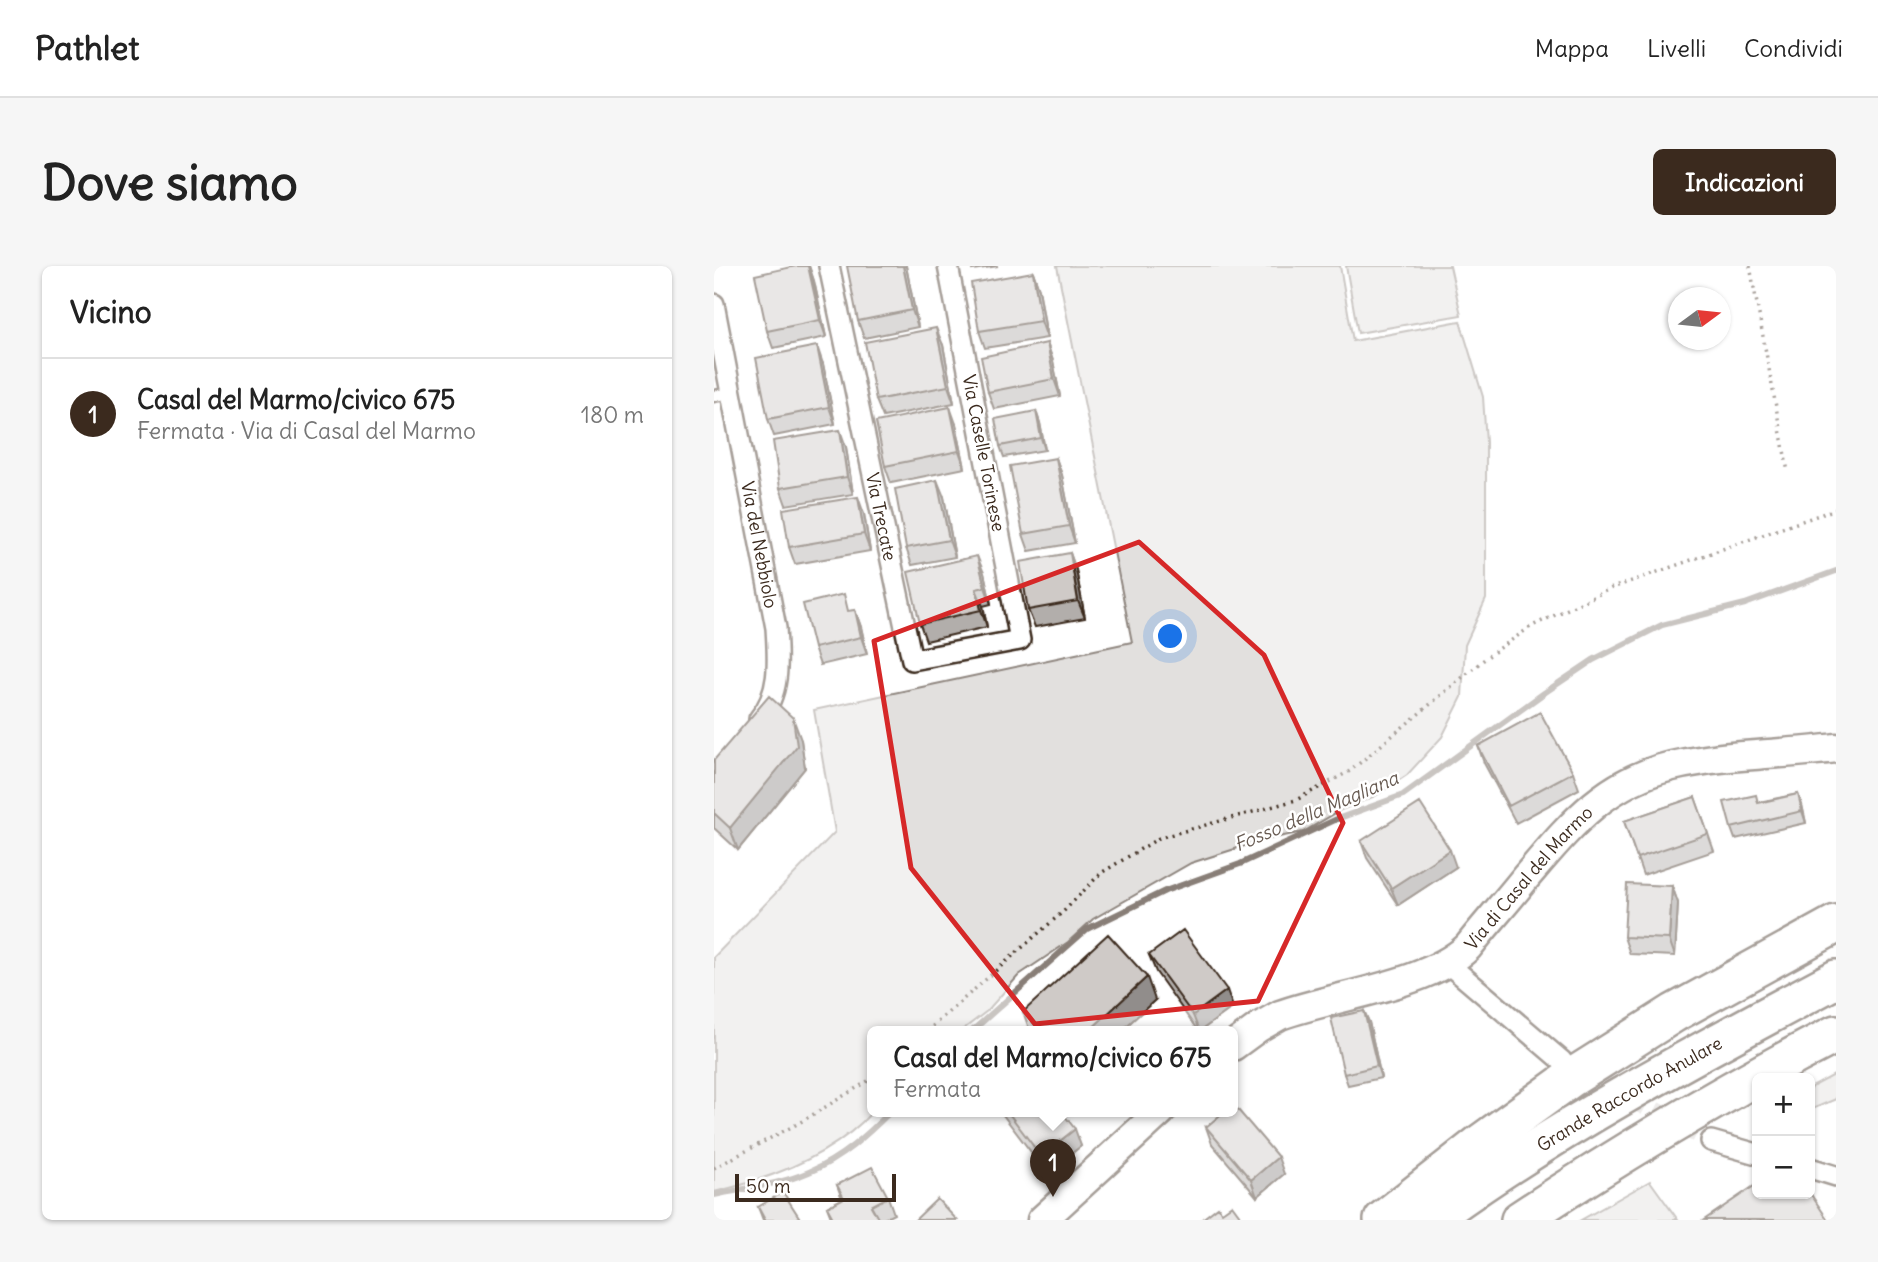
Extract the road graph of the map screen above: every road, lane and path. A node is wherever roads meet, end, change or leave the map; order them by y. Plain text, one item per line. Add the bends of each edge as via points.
1 (829, 266) edge
2 (948, 266) edge
3 (1749, 266) edge
4 (714, 304) edge
5 (722, 394) edge
6 (1788, 472) dead end
7 (1836, 509) edge
8 (1020, 640) joint
9 (744, 737) edge
10 (1836, 748) edge
11 (1836, 924) edge
12 (1447, 963) junction
13 (1836, 979) edge
14 (933, 1026) edge
15 (1836, 1034) edge
16 (1238, 1042) edge
17 (1562, 1061) tunnel mouth
18 (867, 1082) edge
19 (1154, 1117) edge
20 (1712, 1141) tunnel mouth
21 (1752, 1153) edge
22 (714, 1168) edge
23 (1815, 1169) edge
24 (1836, 1175) edge
25 (1042, 1220) edge
26 (1383, 1220) edge
27 (1430, 1220) edge
28 (1520, 1220) edge

1 - 8 street, Via Trecate via 912,660
2 - 8 street, Via Caselle Torinese
3 - 6 path
4 - 5 street, Via del Nebbiolo
5 - 9 street, Via del Nebbiolo via 776,628 779,672 767,709
7 - 14 path via 1612,588 1532,626 1487,657 1350,771 1296,800 1159,838 1101,873
10 - 12 main road, Via di Casal del Marmo via 1691,762 1621,785 1564,832 1468,947
11 - 26 highway via 1674,1013 1571,1078
12 - 16 main road, Via di Casal del Marmo via 1287,1012
12 - 17 street
13 - 27 highway, Grande Raccordo Anulare via 1634,1088
15 - 28 highway via 1600,1167
18 - 22 path
19 - 25 main road
20 - 21 street
23 - 24 street

